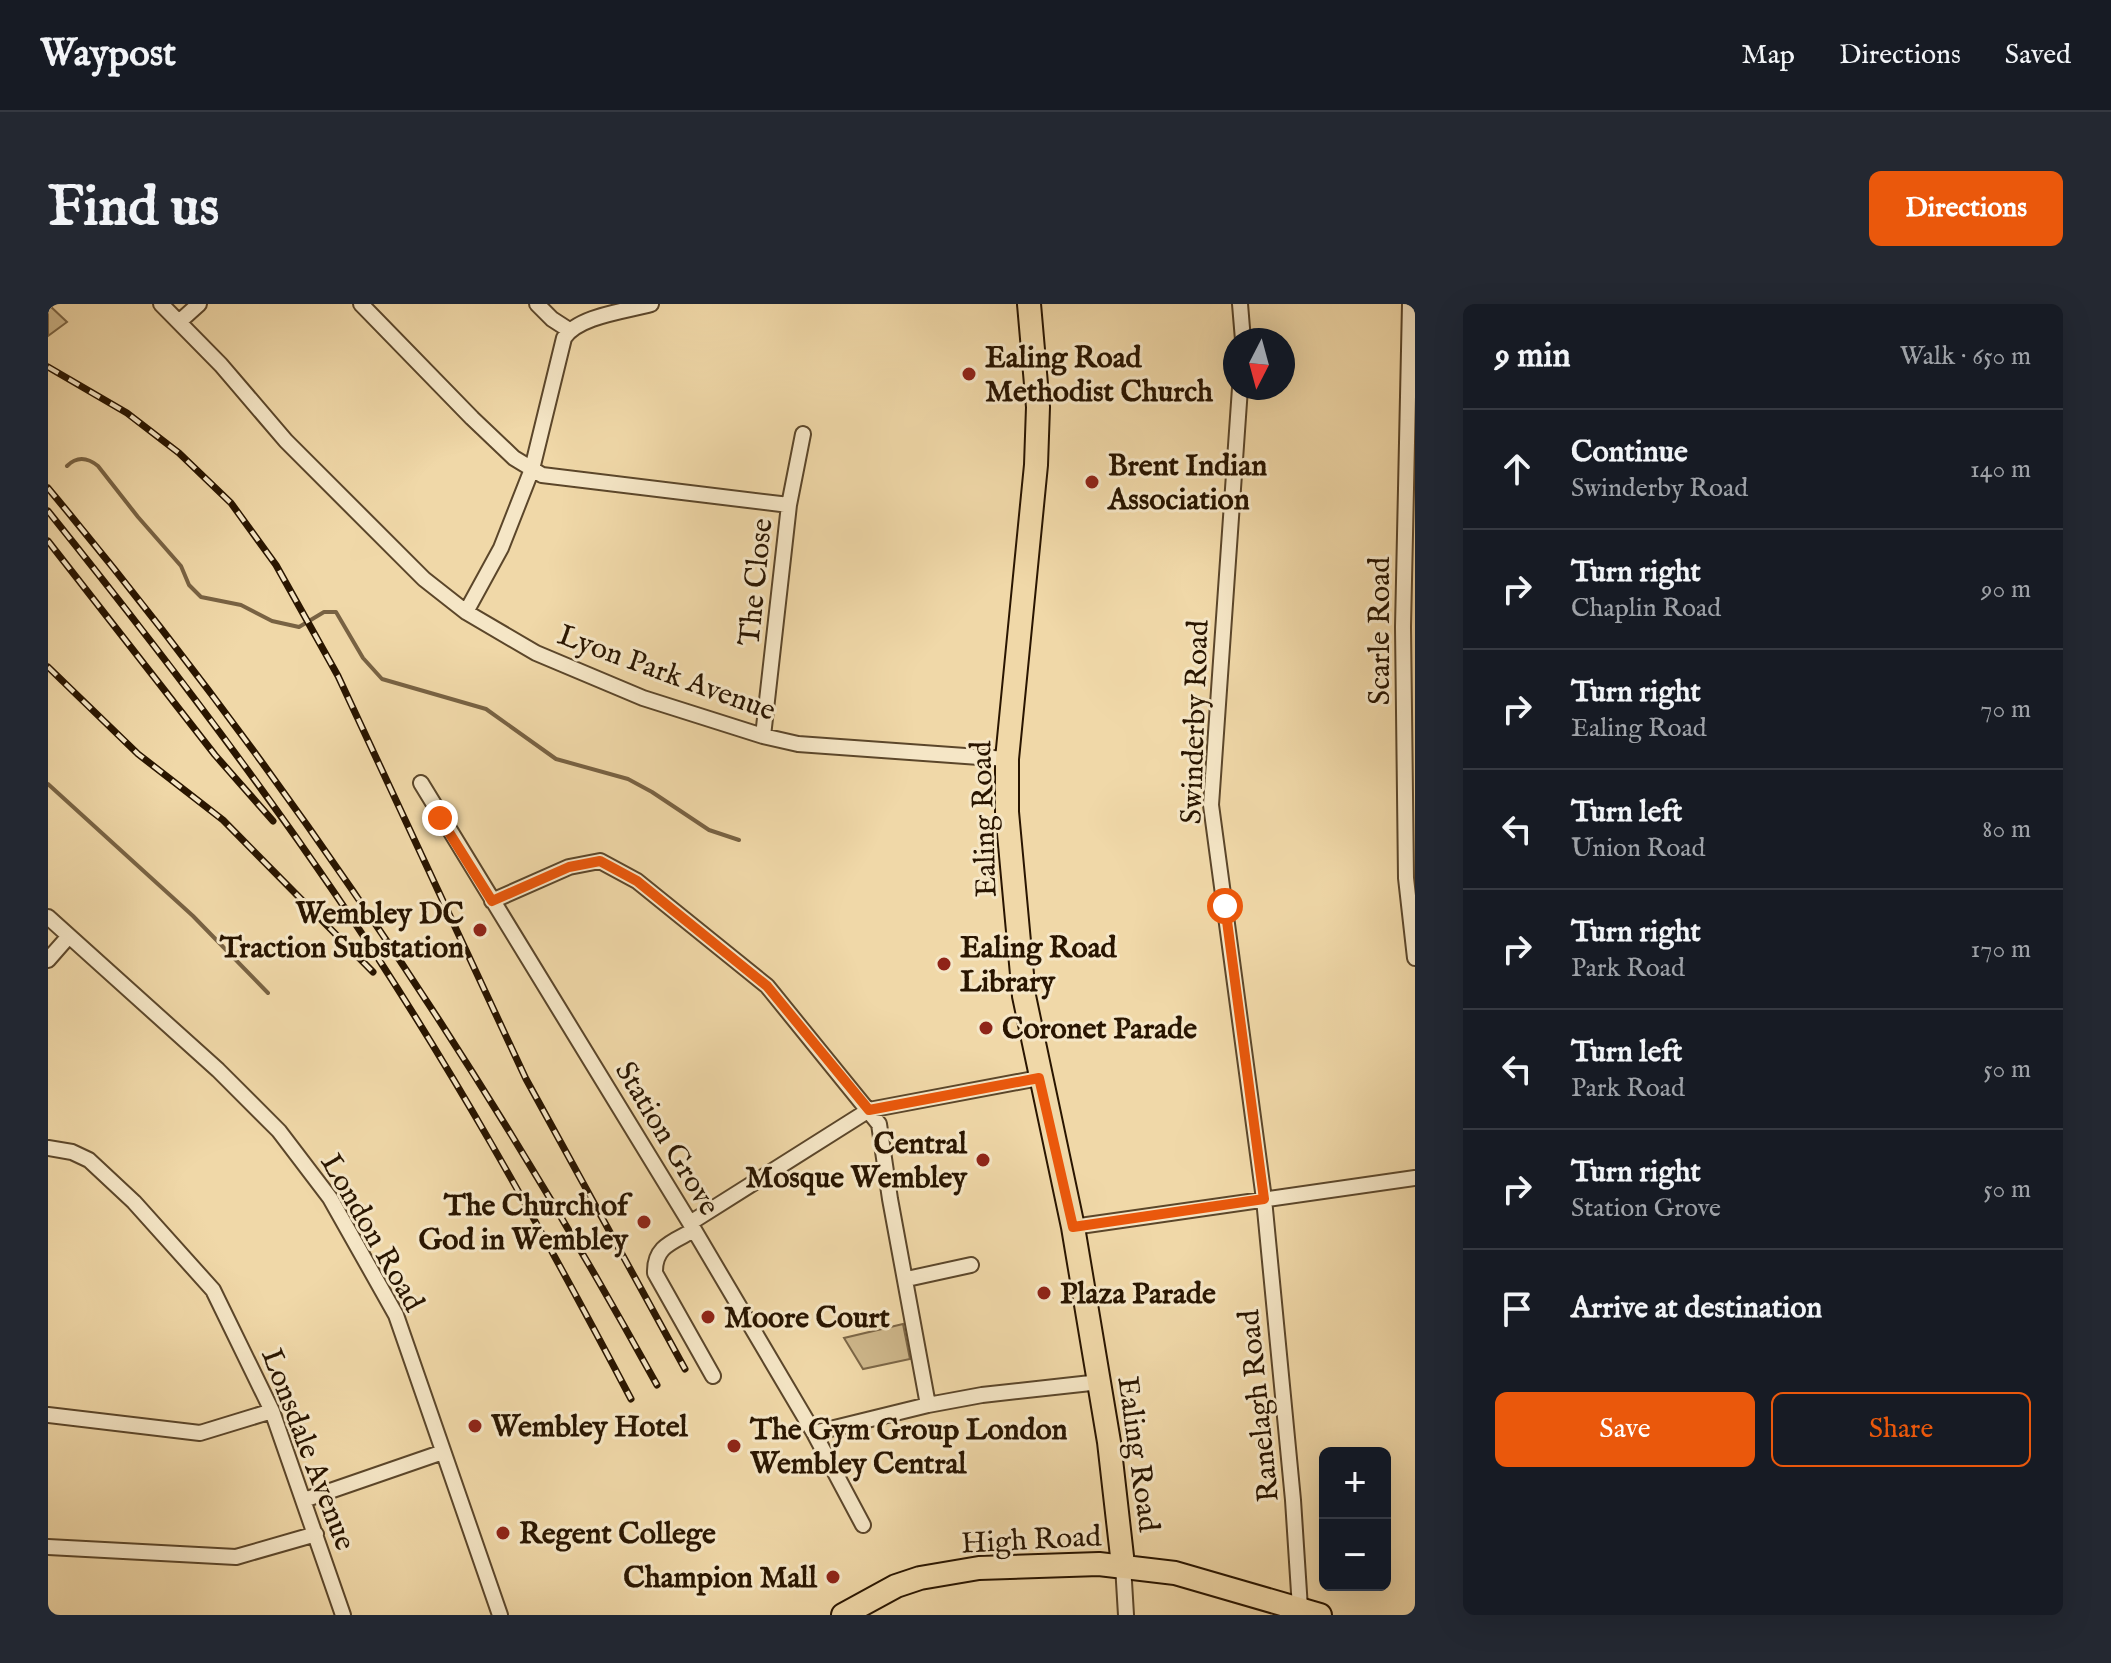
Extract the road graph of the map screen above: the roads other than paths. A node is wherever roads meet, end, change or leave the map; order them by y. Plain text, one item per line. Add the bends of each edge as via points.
1 (161, 304) edge
2 (199, 304) edge
3 (361, 304) edge
4 (537, 304) edge
5 (651, 304) edge
6 (1029, 304) edge
7 (1240, 304) edge
8 (1410, 304) edge
9 (179, 322) junction
10 (1242, 328) edge
11 (569, 330) junction
12 (1239, 400) edge
13 (803, 434) dead end
14 (532, 469) junction
15 (789, 505) junction
16 (466, 612) junction
17 (763, 736) junction
18 (1007, 759) junction
19 (421, 783) dead end
20 (492, 901) junction
21 (48, 917) edge
22 (69, 936) junction
23 (1415, 958) edge
24 (48, 960) edge
25 (1039, 1078) junction
26 (869, 1110) junction
27 (48, 1148) edge
28 (1415, 1178) edge
29 (1264, 1199) junction
30 (692, 1227) junction
31 (1073, 1227) junction
32 (971, 1265) dead end
33 (907, 1279) junction
34 (713, 1376) dead end
35 (1100, 1382) junction
36 (928, 1405) junction
37 (272, 1411) junction
38 (48, 1415) edge
39 (814, 1433) junction
40 (443, 1452) junction
41 (304, 1500) junction
42 (863, 1525) dead end
43 (316, 1534) junction
44 (48, 1547) edge
45 (1123, 1565) junction
46 (1301, 1611) edge
47 (343, 1615) edge
48 (500, 1615) edge
49 (843, 1615) edge
50 (1126, 1615) edge

1 - 9 street, Lyon Park Avenue
2 - 9 street
3 - 14 street via 472,418
4 - 11 street
5 - 11 street
6 - 18 main road, Ealing Road via 1038,407 1036,461
7 - 10 street
8 - 23 street, Scarle Road via 1404,671 1406,878
9 - 16 street, Lyon Park Avenue via 381,537
11 - 14 street
12 - 29 street, Swinderby Road via 1211,805
13 - 15 street, The Close
14 - 15 street via 551,477
14 - 16 street via 501,548
15 - 17 street, The Close
16 - 17 street, Lyon Park Avenue via 536,653 658,703
17 - 18 street, Lyon Park Avenue via 826,748
18 - 25 main road, Ealing Road via 1022,980
19 - 20 street, Station Grove
20 - 26 street via 569,867 600,861 637,881 767,986
20 - 30 street, Station Grove
21 - 22 street, London Road
22 - 24 street
22 - 40 street, London Road via 279,1131 330,1198 396,1315
25 - 26 street
25 - 31 main road, Ealing Road
26 - 30 street
26 - 33 street via 879,1124
27 - 37 street, Lonsdale Avenue via 89,1160 213,1290
28 - 29 street
29 - 31 street
29 - 46 street, Ranelagh Road
30 - 34 street via 659,1252 655,1273
30 - 39 street, Station Grove
31 - 35 main road, Ealing Road
32 - 33 street
33 - 36 street
35 - 36 street
35 - 45 main road, Ealing Road
36 - 39 street
37 - 38 street via 200,1433
37 - 41 street, Lonsdale Avenue
39 - 42 street, Station Grove
40 - 41 street
40 - 48 street, London Road
41 - 43 street, Lonsdale Avenue
43 - 44 street via 236,1557
43 - 47 street, Lonsdale Avenue
45 - 46 main road, High Road via 1175,1573
45 - 49 main road, High Road via 1030,1565 938,1574 896,1586
45 - 50 street

